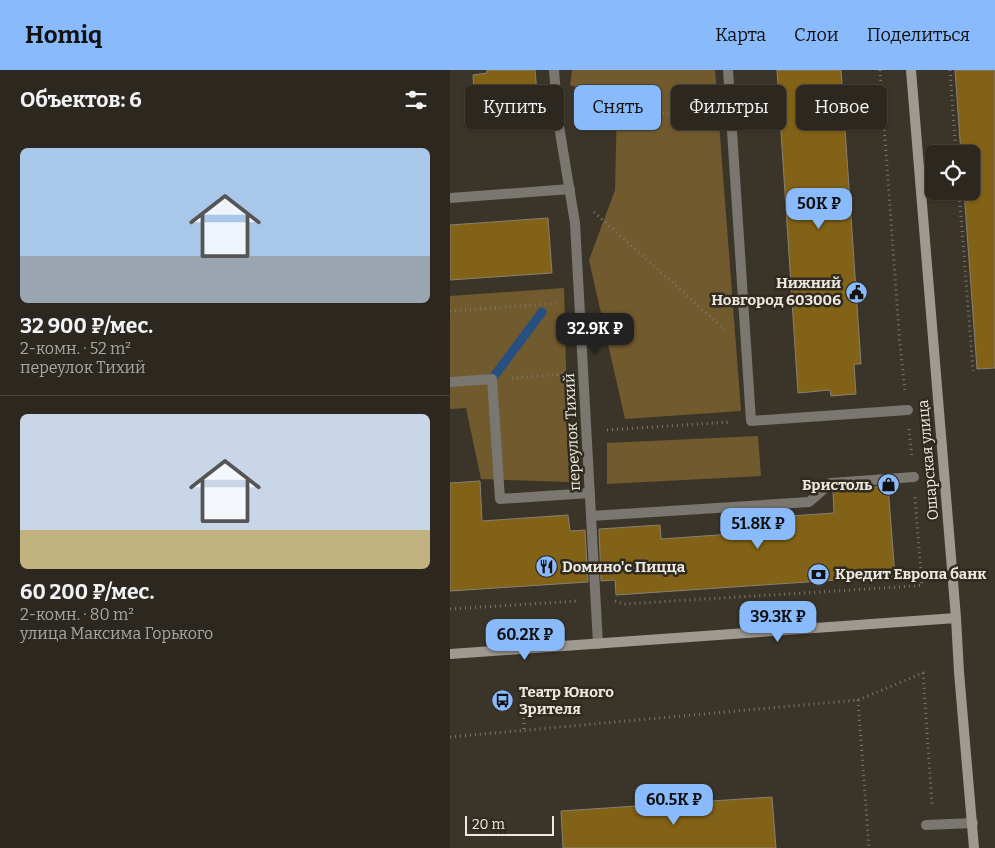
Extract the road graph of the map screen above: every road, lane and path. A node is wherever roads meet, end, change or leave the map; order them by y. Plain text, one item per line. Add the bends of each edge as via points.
1 (554, 70) edge
2 (728, 70) edge
3 (880, 70) edge
4 (911, 70) edge
5 (950, 70) edge
6 (555, 85) edge
7 (671, 113) edge
8 (564, 120) edge
9 (560, 130) edge
10 (955, 145) edge
11 (570, 190) junction
12 (450, 198) edge
13 (960, 200) edge
14 (580, 302) junction
15 (450, 311) edge
16 (731, 335) dead end
17 (973, 371) dead end
18 (584, 373) junction
19 (492, 379) junction
20 (450, 382) edge
21 (908, 410) junction
22 (735, 421) dead end
23 (586, 431) junction
24 (914, 477) junction
25 (590, 493) junction
26 (591, 516) junction
27 (596, 600) junction
28 (450, 610) edge
29 (956, 618) junction
30 (598, 644) junction
31 (450, 654) edge
32 (523, 694) dead end
33 (858, 700) junction
34 (524, 731) junction
35 (450, 737) edge
36 (973, 823) junction
37 (930, 825) joint
38 (869, 848) edge
39 (974, 848) edge

1 - 6 street, переулок Тихий
2 - 21 street via 751,421
3 - 21 path via 900,345
4 - 29 main road, Ошарская улица
5 - 10 path
7 - 8 path
9 - 11 street, переулок Тихий
11 - 12 street
11 - 14 street, переулок Тихий via 576,223
11 - 16 path
13 - 17 path
14 - 15 path
14 - 18 street, переулок Тихий
18 - 19 path
18 - 23 street, переулок Тихий
19 - 20 street
19 - 25 street via 500,499
21 - 24 path
22 - 23 path
23 - 25 street, переулок Тихий
24 - 26 street via 832,483 809,502
24 - 27 path via 922,585 624,604
25 - 26 street, переулок Тихий
26 - 27 street, переулок Тихий
27 - 28 path
27 - 30 street, переулок Тихий
29 - 30 main road
29 - 36 main road, Ошарская улица
30 - 31 main road
32 - 34 path
33 - 34 path
33 - 37 path via 923,674
33 - 38 path
34 - 35 path
36 - 37 street
36 - 39 main road, Ошарская улица

